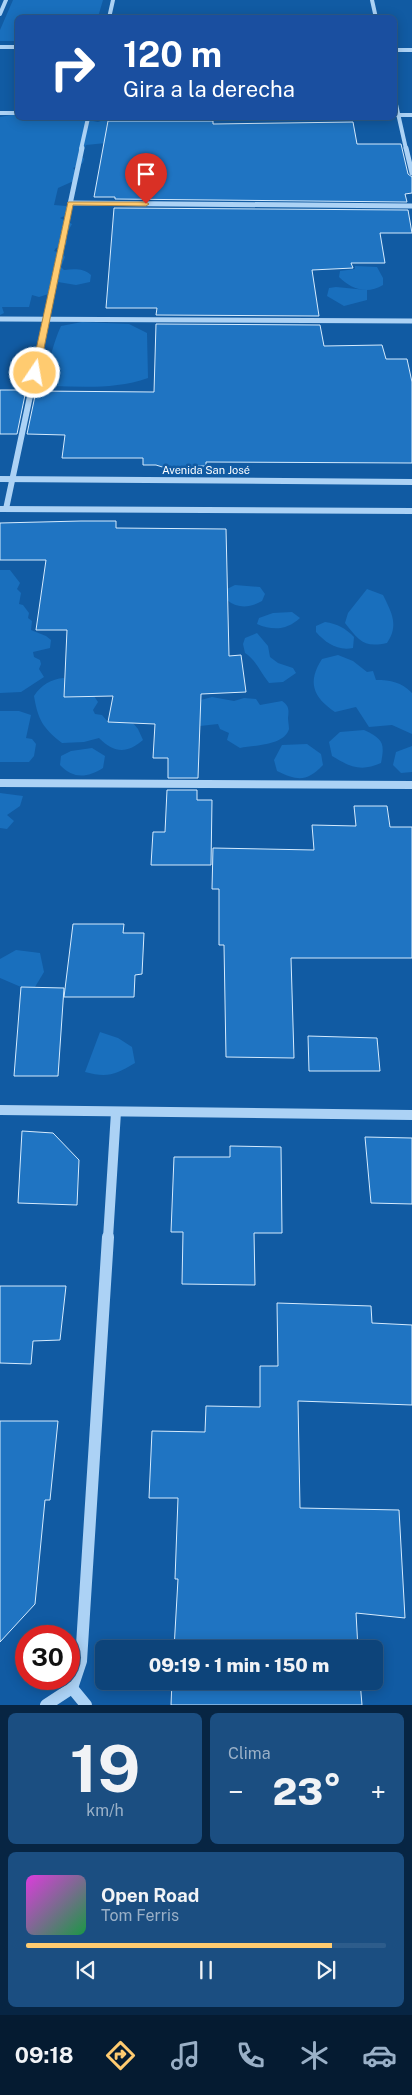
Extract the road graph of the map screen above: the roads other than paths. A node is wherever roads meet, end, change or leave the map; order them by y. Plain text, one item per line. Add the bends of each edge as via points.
1 (6, 0) edge
2 (113, 0) edge
3 (372, 0) edge
4 (0, 12) edge
5 (110, 15) edge
6 (375, 15) edge
7 (0, 47) edge
8 (15, 47) edge
9 (397, 50) edge
10 (412, 50) edge
11 (0, 113) edge
12 (15, 113) edge
13 (397, 115) edge
14 (412, 115) edge
15 (88, 120) edge
16 (412, 173) edge
17 (70, 203) junction
18 (412, 206) edge
19 (0, 319) edge
20 (46, 319) junction
21 (412, 321) edge
22 (0, 479) edge
23 (12, 479) junction
24 (412, 482) edge
25 (3, 509) edge
26 (412, 512) edge
27 (0, 783) edge
28 (412, 785) edge
29 (0, 1110) edge
30 (116, 1112) junction
31 (412, 1115) edge
32 (80, 1664) edge
33 (69, 1690) edge
34 (74, 1690) edge
35 (46, 1705) edge
36 (86, 1705) edge

1 - 4 street
2 - 5 street
3 - 6 street
7 - 8 street
9 - 10 street
11 - 12 street
13 - 14 street
13 - 16 street
15 - 17 street
17 - 18 street
17 - 20 street
19 - 20 street
20 - 21 street
20 - 23 street
22 - 23 street, Avenida San José
23 - 24 street, Avenida San José
23 - 25 street
25 - 26 street
27 - 28 street
29 - 30 street
30 - 31 street
30 - 32 street
33 - 35 street
34 - 36 street

